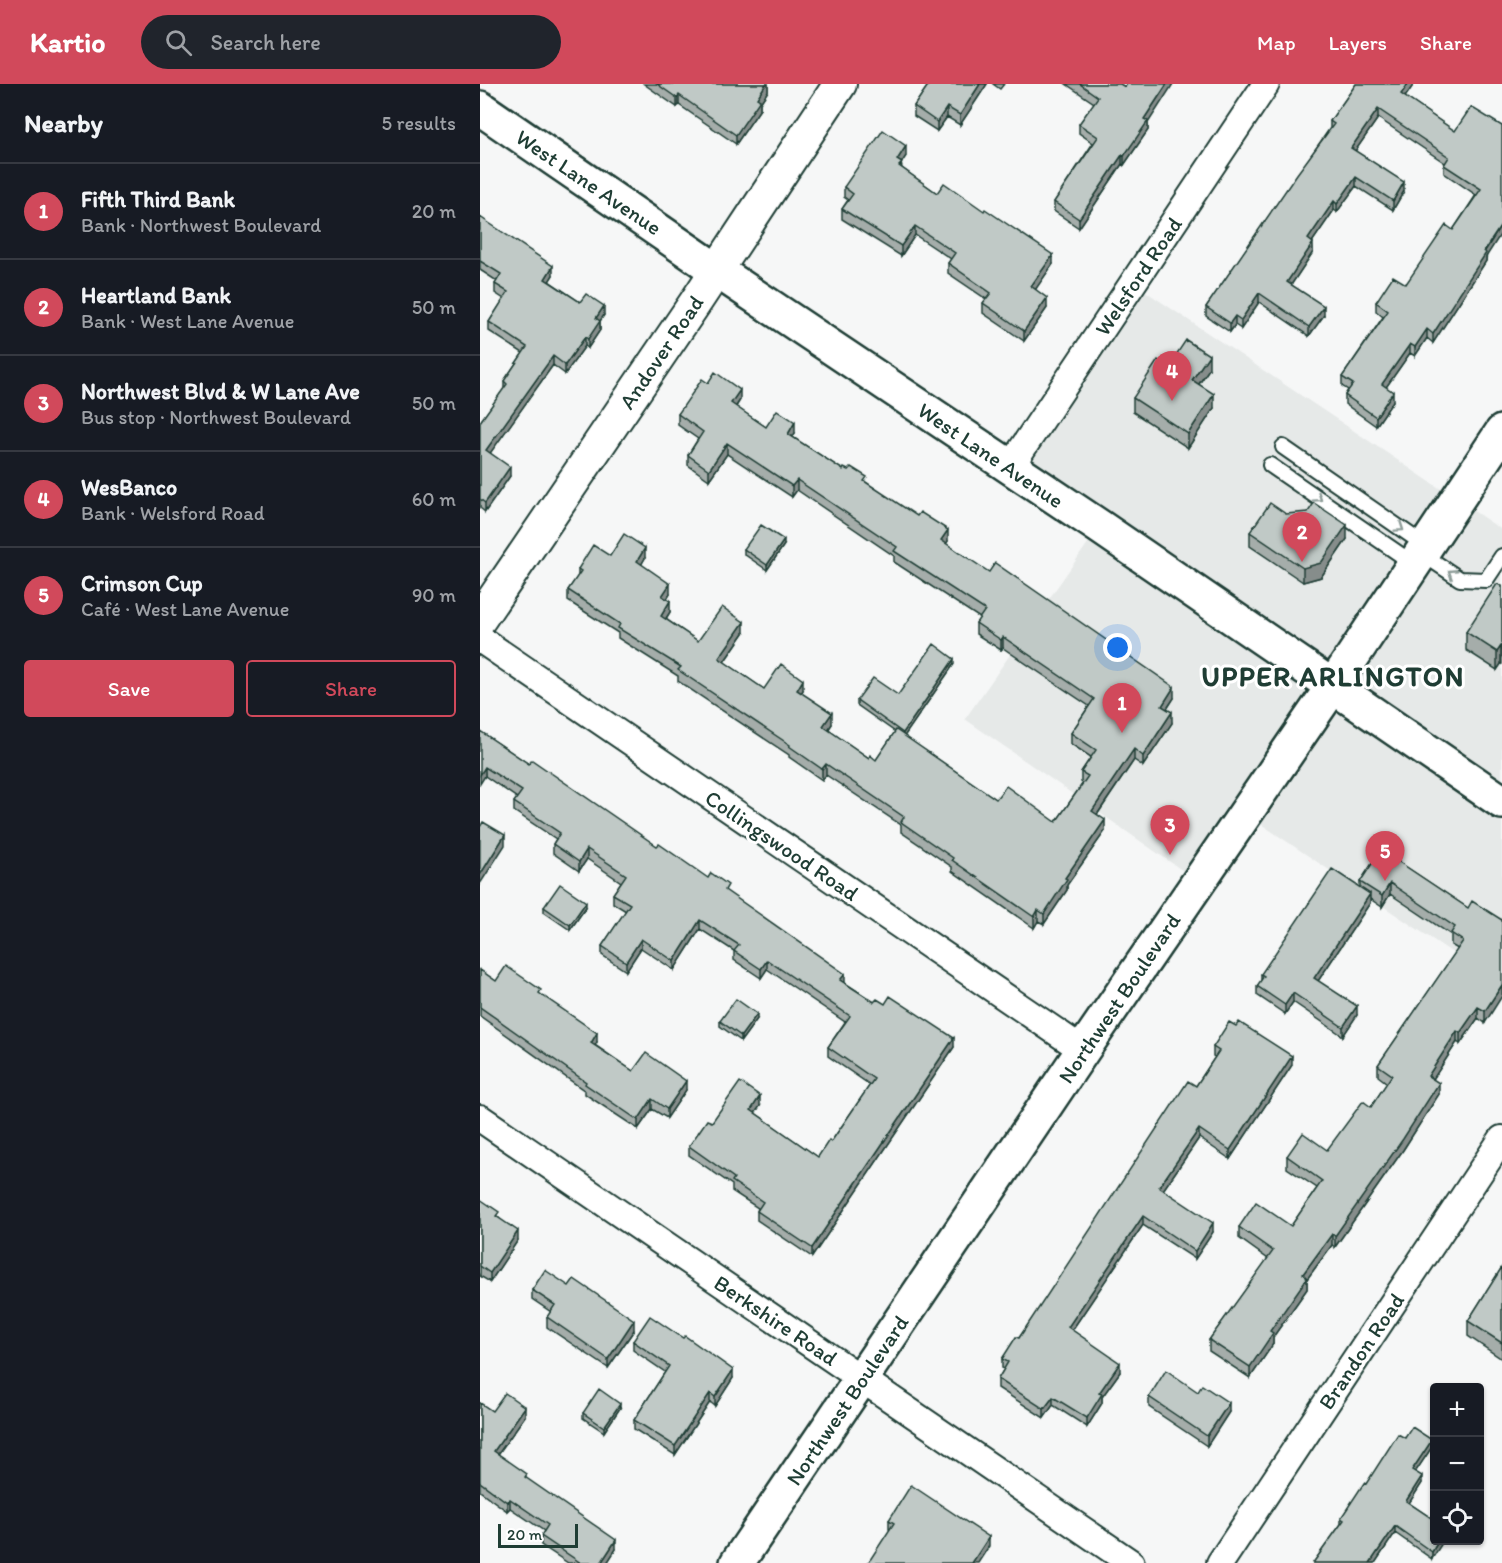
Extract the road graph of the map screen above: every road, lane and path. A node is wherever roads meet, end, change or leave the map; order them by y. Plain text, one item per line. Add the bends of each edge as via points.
1 (840, 84) edge
2 (1266, 84) edge
3 (480, 108) edge
4 (716, 270) junction
5 (1502, 432) edge
6 (1282, 447) dead end
7 (1270, 465) dead end
8 (1010, 467) junction
9 (1421, 555) junction
10 (1502, 556) edge
11 (480, 619) edge
12 (480, 639) edge
13 (1333, 686) junction
14 (1502, 802) edge
15 (1083, 1050) junction
16 (480, 1118) edge
17 (1502, 1139) edge
18 (861, 1379) junction
19 (737, 1563) edge
20 (1131, 1563) edge
21 (1220, 1563) edge

1 - 4 street, Andover Road
2 - 8 street, Welsford Road
3 - 4 main road, West Lane Avenue
4 - 8 main road, West Lane Avenue
4 - 11 street, Andover Road
5 - 9 main road, Northwest Boulevard
6 -> 9 lane
7 -> 9 lane
8 - 13 main road, West Lane Avenue
10 -> 9 lane via 1486,580 1460,579
9 - 13 main road, Northwest Boulevard
12 - 15 street, Collingswood Road
13 - 14 main road, West Lane Avenue
13 - 15 main road, Northwest Boulevard
15 - 18 main road, Northwest Boulevard
16 - 18 street, Berkshire Road
17 - 21 street, Brandon Road
18 - 19 main road, Northwest Boulevard
18 - 20 street, Berkshire Road

